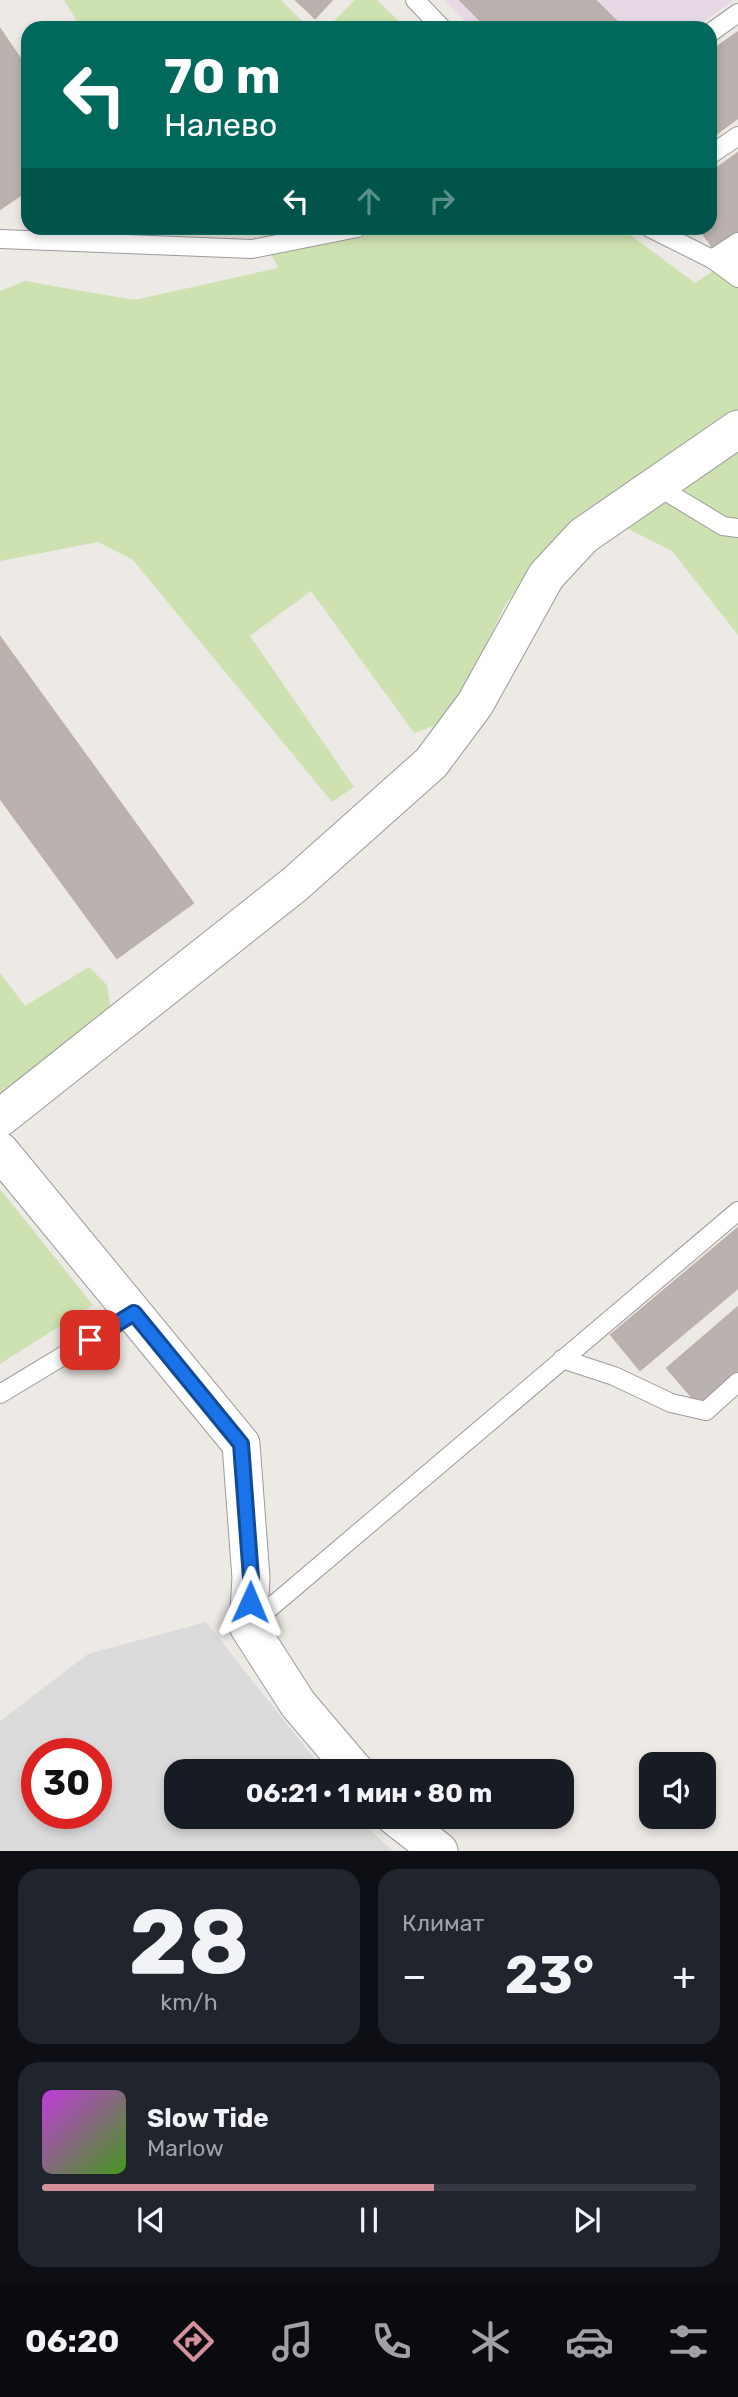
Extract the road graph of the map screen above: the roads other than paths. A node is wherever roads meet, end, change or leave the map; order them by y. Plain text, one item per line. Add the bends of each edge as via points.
1 (415, 0) edge
2 (738, 13) edge
3 (435, 21) edge
4 (717, 28) edge
5 (738, 136) edge
6 (717, 150) edge
7 (322, 235) edge
8 (664, 235) edge
9 (0, 239) edge
10 (738, 242) edge
11 (712, 259) junction
12 (738, 260) edge
13 (738, 278) edge
14 (738, 429) edge
15 (657, 486) junction
16 (733, 524) edge
17 (0, 1118) edge
18 (0, 1152) edge
19 (738, 1211) edge
20 (134, 1313) junction
21 (562, 1359) junction
22 (738, 1382) edge
23 (0, 1394) edge
24 (248, 1626) junction
25 (345, 1759) edge
26 (411, 1829) edge
27 (439, 1851) edge

1 - 3 lane
2 - 4 lane
5 - 6 lane
7 - 9 lane via 252,249
8 - 11 lane
10 - 11 lane
11 - 12 lane
11 - 13 lane
14 - 15 street
15 - 16 lane
15 - 17 street via 583,536 546,576 475,704 431,763 294,885
18 - 20 street
19 - 21 lane
20 - 23 lane
20 - 24 street via 241,1444 251,1578
21 - 22 lane via 614,1376 671,1403 706,1411
21 - 24 lane
24 - 25 street via 298,1704
26 - 27 street

